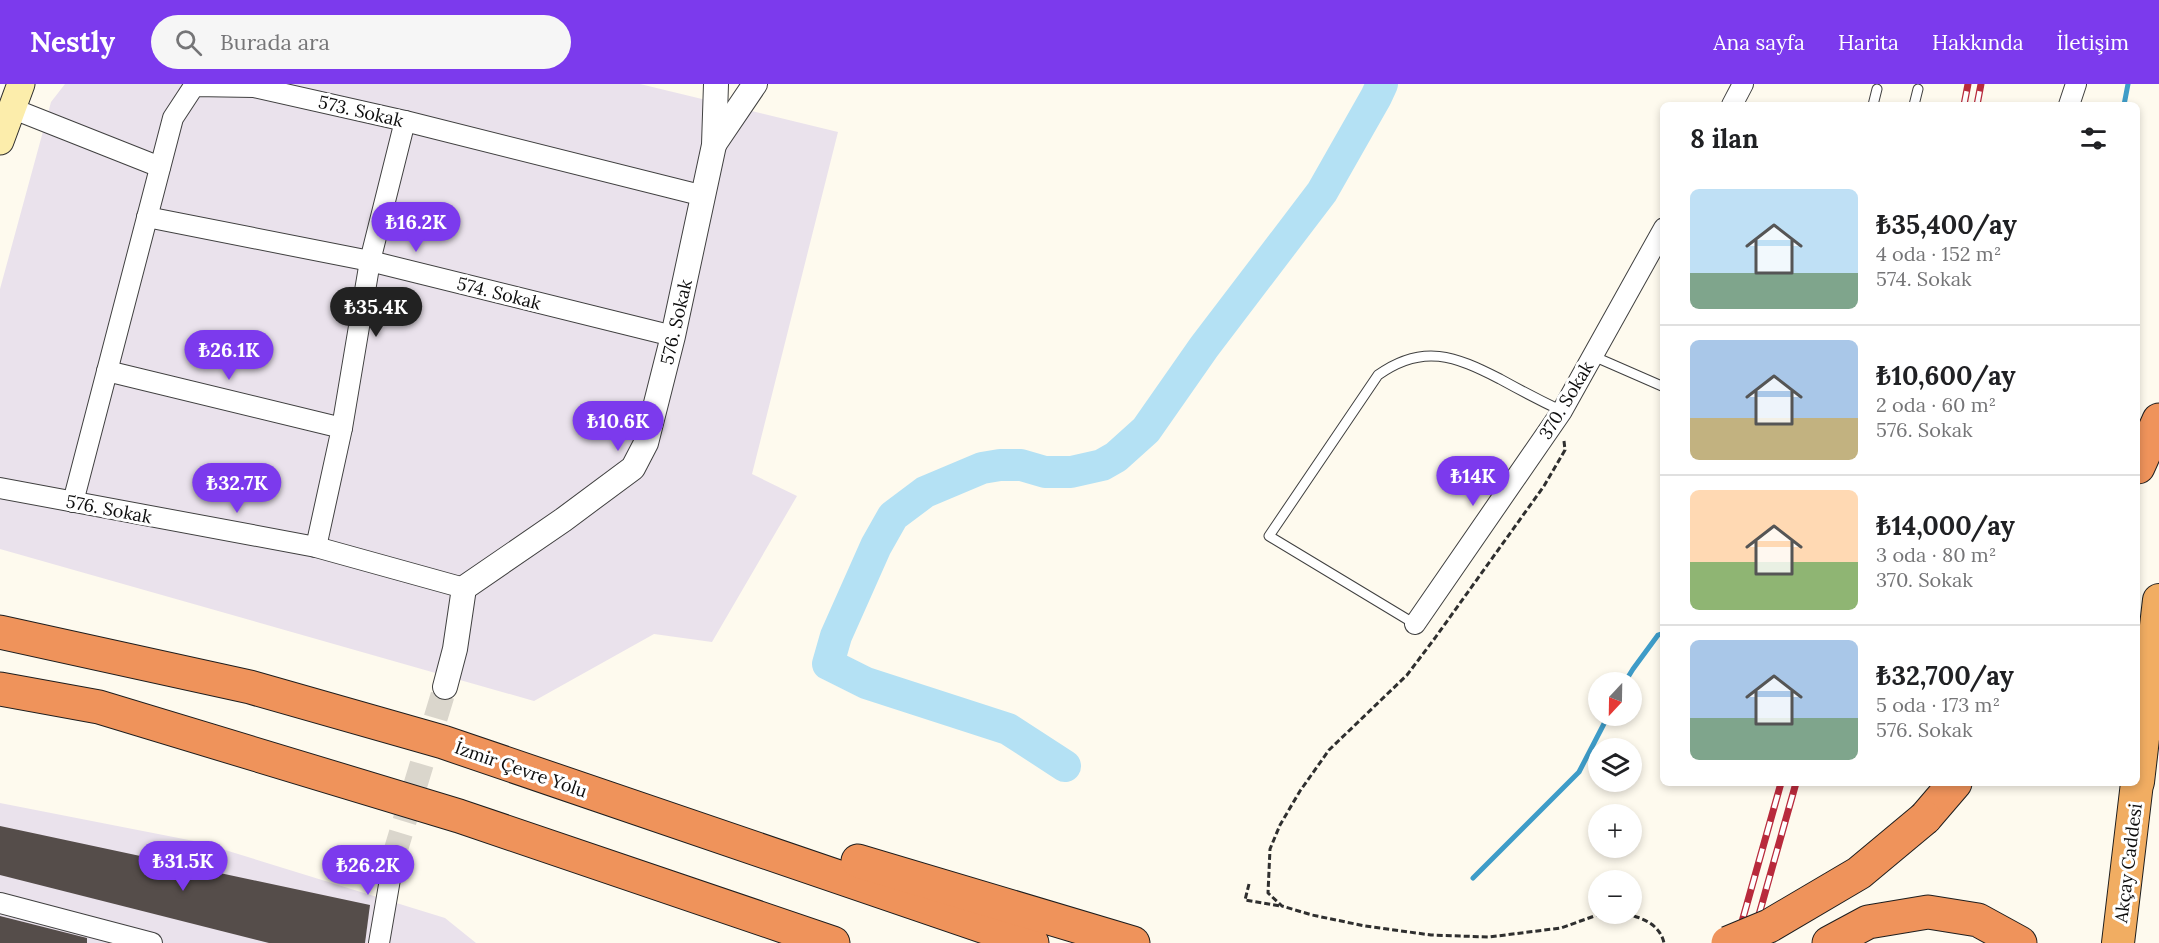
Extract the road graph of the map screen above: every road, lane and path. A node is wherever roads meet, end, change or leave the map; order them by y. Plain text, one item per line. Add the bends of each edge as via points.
1 (716, 84) edge
2 (755, 84) edge
3 (1743, 84) edge
4 (2076, 84) edge
5 (1877, 89) dead end
6 (1918, 89) dead end
7 (16, 96) edge
8 (1734, 102) edge
9 (1874, 102) edge
10 (1915, 102) edge
11 (2070, 102) edge
12 (405, 121) junction
13 (0, 141) edge
14 (714, 145) junction
15 (160, 167) junction
16 (704, 196) junction
17 (147, 218) junction
18 (1660, 235) edge
19 (370, 261) junction
20 (673, 336) junction
21 (1593, 356) junction
22 (107, 371) junction
23 (1660, 385) edge
24 (1562, 411) junction
25 (2159, 420) edge
26 (342, 428) junction
27 (2140, 463) edge
28 (0, 488) edge
29 (73, 502) junction
30 (316, 547) junction
31 (464, 588) junction
32 (2159, 600) edge
33 (1415, 624) joint
34 (0, 632) edge
35 (445, 687) tunnel mouth
36 (0, 689) edge
37 (2140, 757) edge
38 (1952, 786) edge
39 (2137, 786) edge
40 (572, 787) junction
41 (394, 856) tunnel mouth
42 (1249, 884) dead end
43 (0, 903) edge
44 (1282, 906) junction
45 (1588, 918) edge
46 (1642, 919) edge
47 (106, 937) edge
48 (152, 943) edge
49 (380, 943) edge
50 (833, 943) edge
51 (1032, 943) edge
52 (1132, 943) edge
53 (1664, 943) edge
54 (1728, 943) edge
55 (1829, 943) edge
56 (2020, 943) edge
57 (2118, 943) edge

1 - 14 street
2 - 14 street
3 - 8 street
4 - 11 street
5 - 9 lane
6 - 10 lane
7 - 13 main road
7 - 15 street
12 - 15 street, 573. Sokak via 254,87 194,86 173,118
12 - 16 street, 573. Sokak
12 - 19 street
14 - 16 street, 576. Sokak
15 - 17 street, 573. Sokak
16 - 20 street, 576. Sokak
17 - 19 street, 574. Sokak
17 - 22 street, 573. Sokak
18 - 21 street, 370. Sokak
19 - 20 street, 574. Sokak
19 - 26 street
20 - 31 street, 576. Sokak via 646,443 633,468
21 - 23 lane
21 - 24 street, 370. Sokak
22 - 26 street
22 - 29 street, 573. Sokak
24 - 33 street, 370. Sokak
24 - 33 lane via 1450,357 1412,358 1378,375 1269,536
24 - 44 path via 1565,450 1544,486 1407,675 1329,750 1280,825 1270,849 1268,893
25 - 27 highway
26 - 30 street
28 - 29 street, 576. Sokak
29 - 30 street, 576. Sokak
30 - 31 street, 576. Sokak
31 - 35 street
32 - 37 highway, Akçay Caddesi
34 - 40 highway, İzmir Çevre Yolu via 250,687 443,742
36 - 50 highway via 99,707 448,812
38 - 54 highway, bridge via 1925,819 1859,873 1769,926
39 - 57 highway, Akçay Caddesi
40 - 51 highway, İzmir Çevre Yolu
40 - 52 highway via 703,814
41 - 49 street
42 - 44 path via 1245,900
43 - 47 street
44 - 45 path via 1365,926 1431,935 1489,937 1561,928
46 - 53 path via 1651,922
47 - 48 street
55 - 56 highway via 1868,922 1928,912 1978,920

